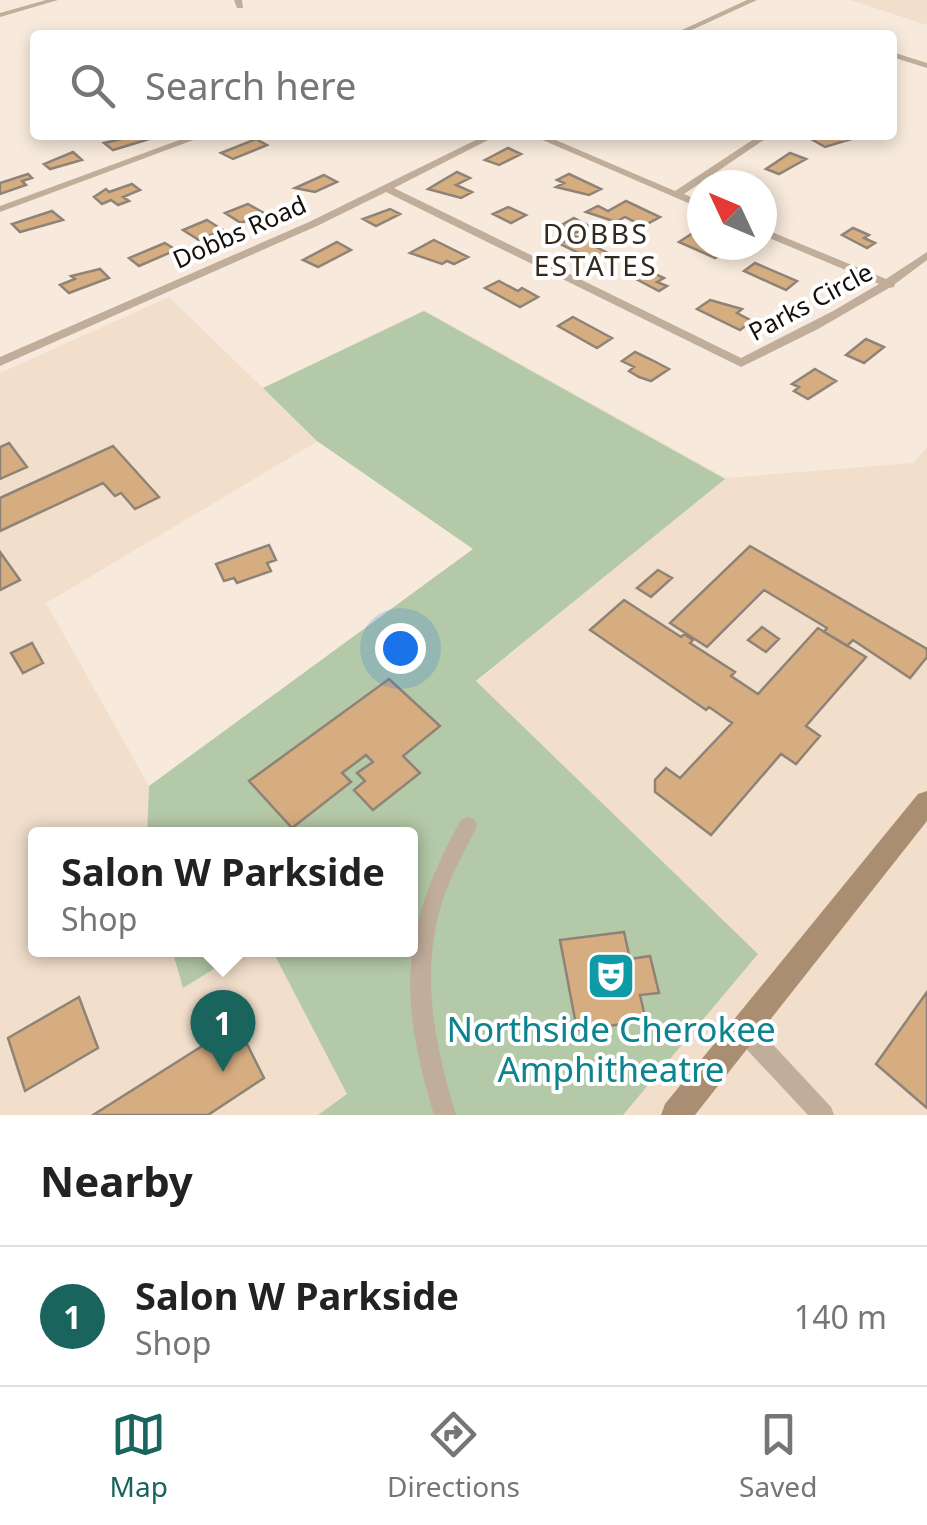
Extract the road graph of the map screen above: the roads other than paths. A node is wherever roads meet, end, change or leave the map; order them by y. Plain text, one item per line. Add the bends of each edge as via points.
1 (54, 0) edge
2 (752, 0) edge
3 (0, 15) edge
4 (686, 30) edge
5 (897, 56) edge
6 (927, 66) edge
7 (188, 140) edge
8 (483, 140) edge
9 (548, 140) edge
10 (758, 140) edge
11 (386, 188) junction
12 (676, 195) junction
13 (687, 200) edge
14 (0, 209) edge
15 (777, 237) edge
16 (927, 254) edge
17 (890, 285) junction
18 (0, 362) edge
19 (927, 802) edge
20 (468, 826) dead end
21 (745, 1032) junction
22 (445, 1115) edge
23 (676, 1115) edge
24 (823, 1115) edge

1 - 3 street
2 - 4 street
5 - 6 street
7 - 14 street
8 - 11 street, Dobbs Road
9 - 12 street
10 - 12 street
11 - 17 street, Parks Circle via 741,363
11 - 18 street, Dobbs Road
12 - 13 street
15 - 17 street
16 - 17 street, Parks Circle
19 - 21 main road
20 - 22 street via 426,912 419,978 426,1060
21 - 23 main road
21 - 24 street

